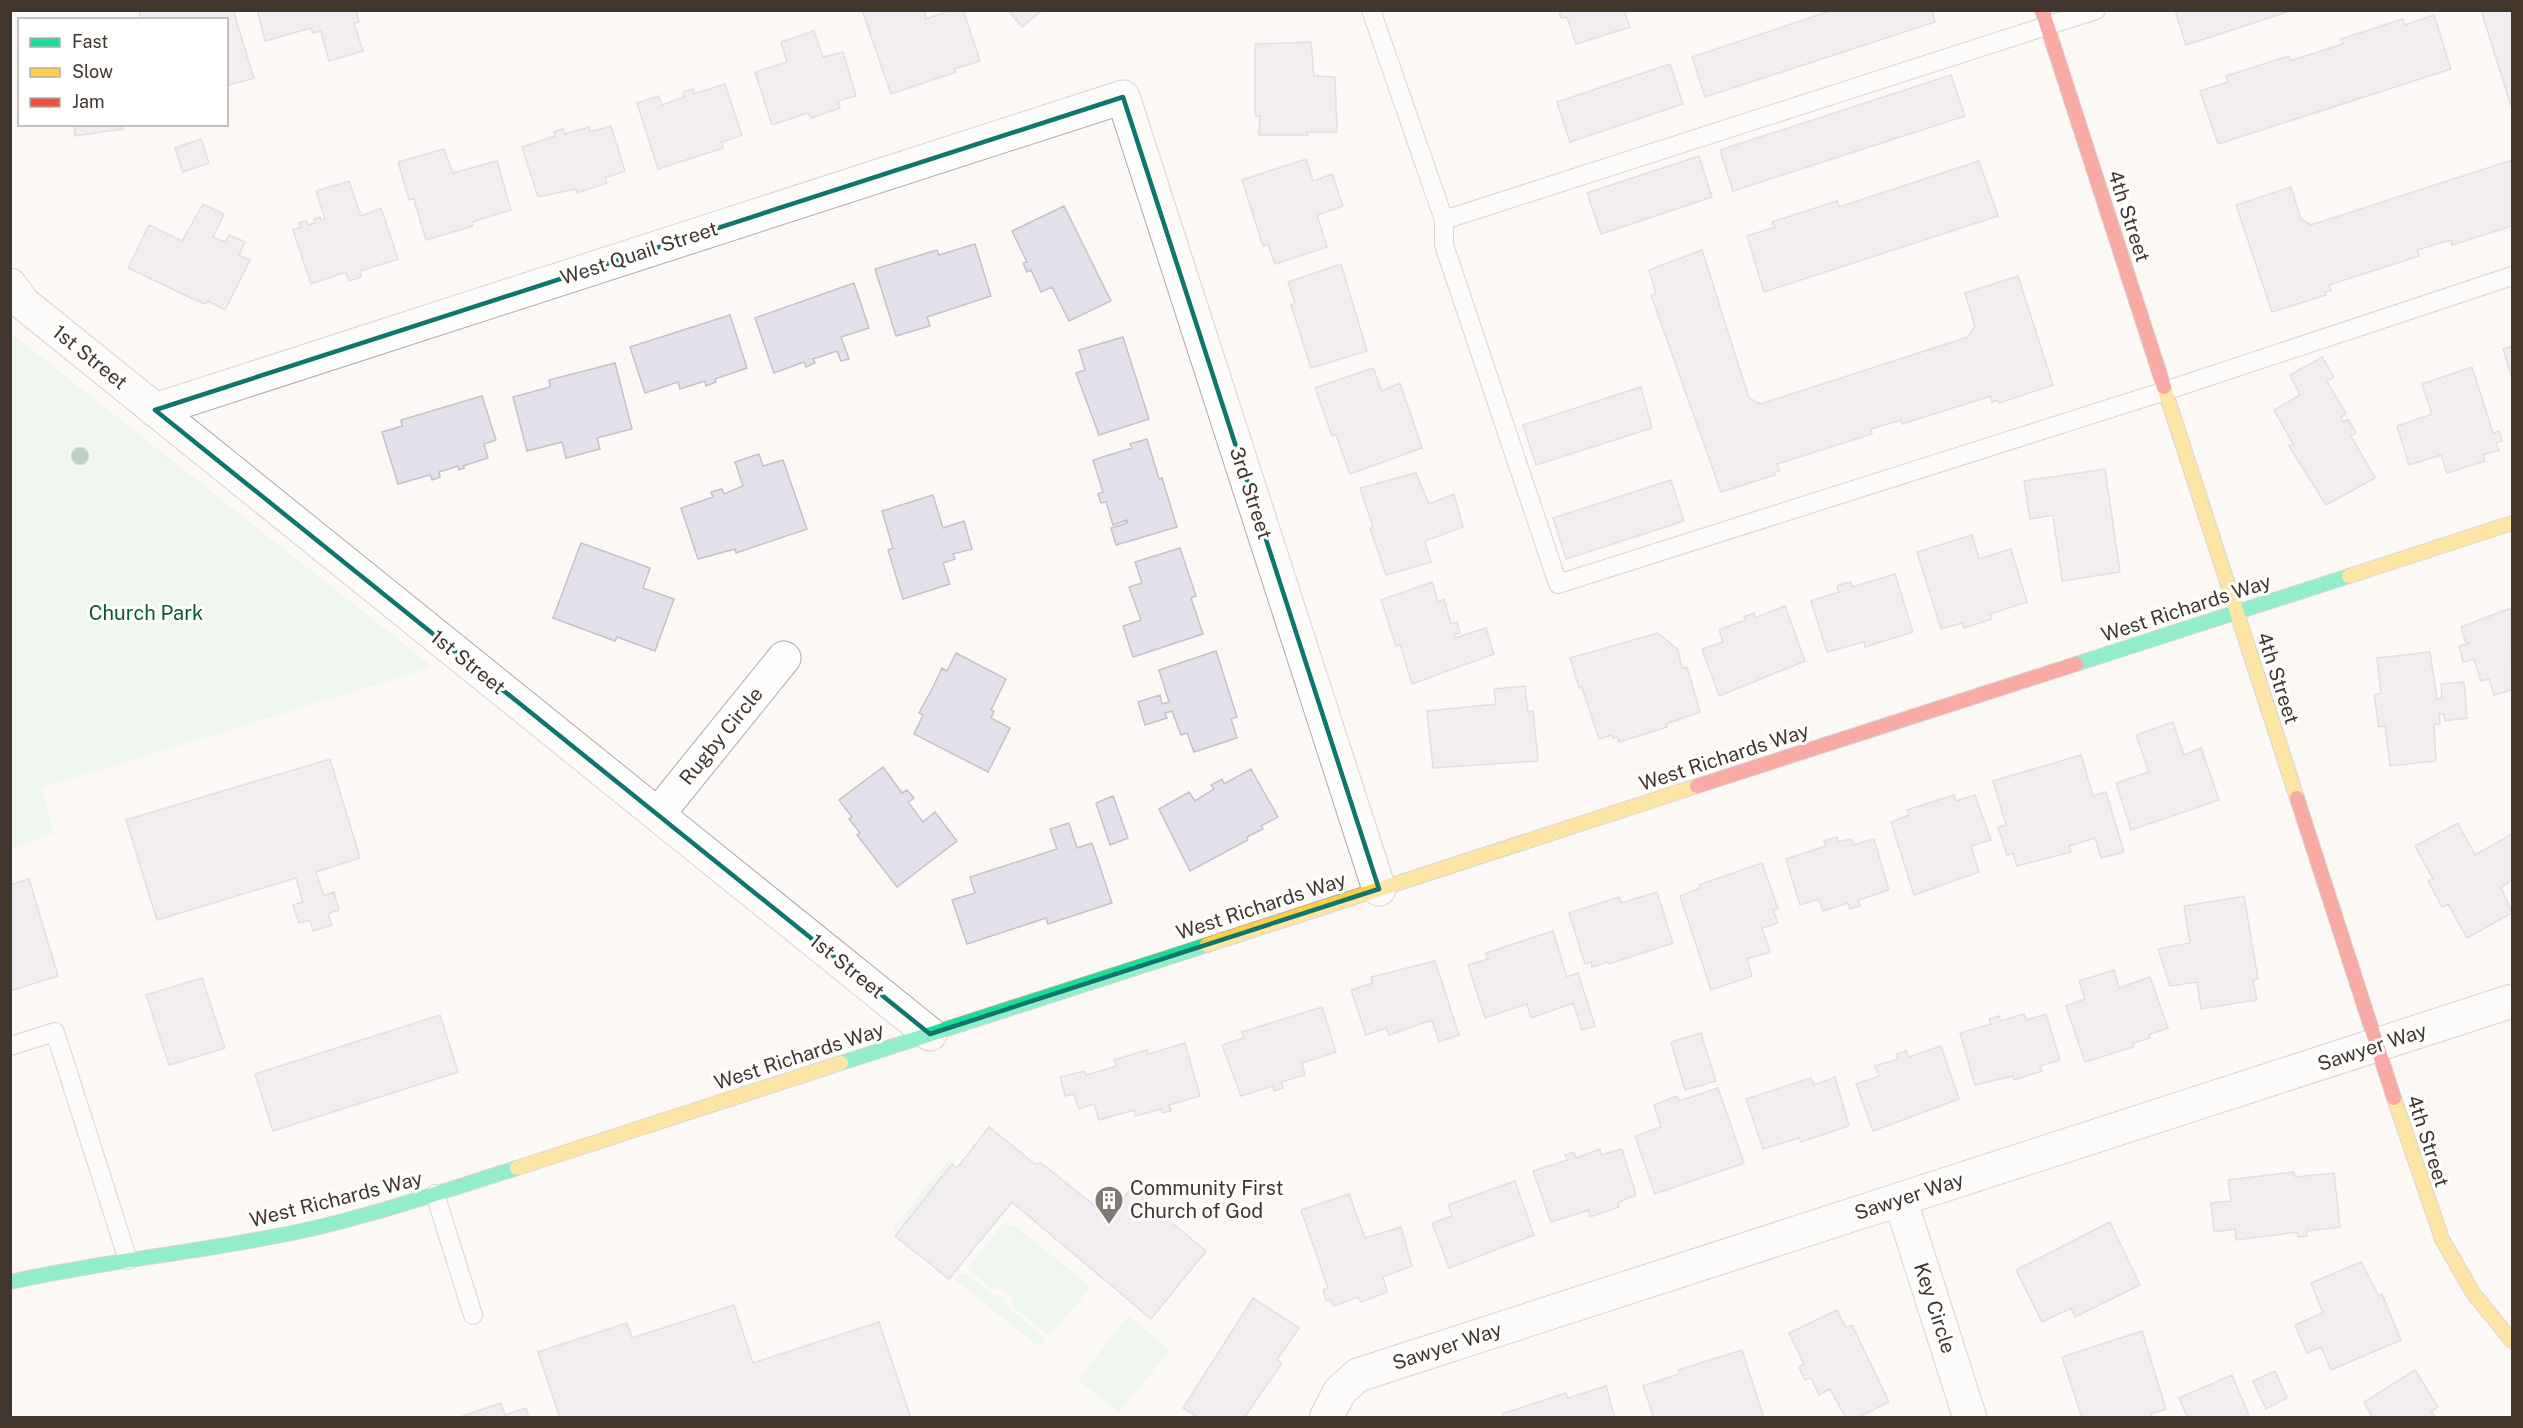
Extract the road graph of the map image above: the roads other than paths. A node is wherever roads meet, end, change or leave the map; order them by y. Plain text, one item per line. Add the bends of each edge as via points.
1 (1371, 10) edge
2 (2096, 10) edge
3 (2045, 18) edge
4 (1123, 97) joint
5 (1444, 220) junction
6 (2512, 276) edge
7 (10, 285) edge
8 (2165, 391) junction
9 (155, 410) junction
10 (2512, 523) edge
11 (2237, 612) junction
12 (783, 658) dead end
13 (658, 814) junction
14 (1379, 889) junction
15 (2512, 1001) edge
16 (930, 1034) junction
17 (2376, 1045) junction
18 (10, 1046) edge
19 (435, 1194) junction
20 (1900, 1199) junction
21 (128, 1260) junction
22 (10, 1282) edge
23 (473, 1315) dead end
24 (2512, 1341) edge
25 (1326, 1418) edge
26 (1970, 1418) edge

1 - 5 lane
2 - 3 lane
3 - 5 lane
3 - 8 street, 4th Street
4 - 9 street, West Quail Street
4 - 14 street, 3rd Street
5 - 8 lane via 1444,245 1558,585
6 - 8 lane
7 - 9 street, 1st Street via 23,303
8 - 11 street, 4th Street
9 - 13 street, 1st Street
10 - 11 street, West Richards Way
11 - 14 street, West Richards Way
11 - 17 street, 4th Street
12 - 13 street, Rugby Circle
13 - 16 street, 1st Street
14 - 16 street, West Richards Way
15 - 17 street, Sawyer Way
16 - 19 street, West Richards Way
17 - 20 street, Sawyer Way
17 - 24 street, 4th Street via 2442,1239 2473,1293
18 - 21 lane via 55,1032
19 - 21 street, West Richards Way via 268,1238
19 - 23 lane
20 - 25 street, Sawyer Way via 1358,1375 1340,1391
20 - 26 street, Key Circle
21 - 22 street, West Richards Way

